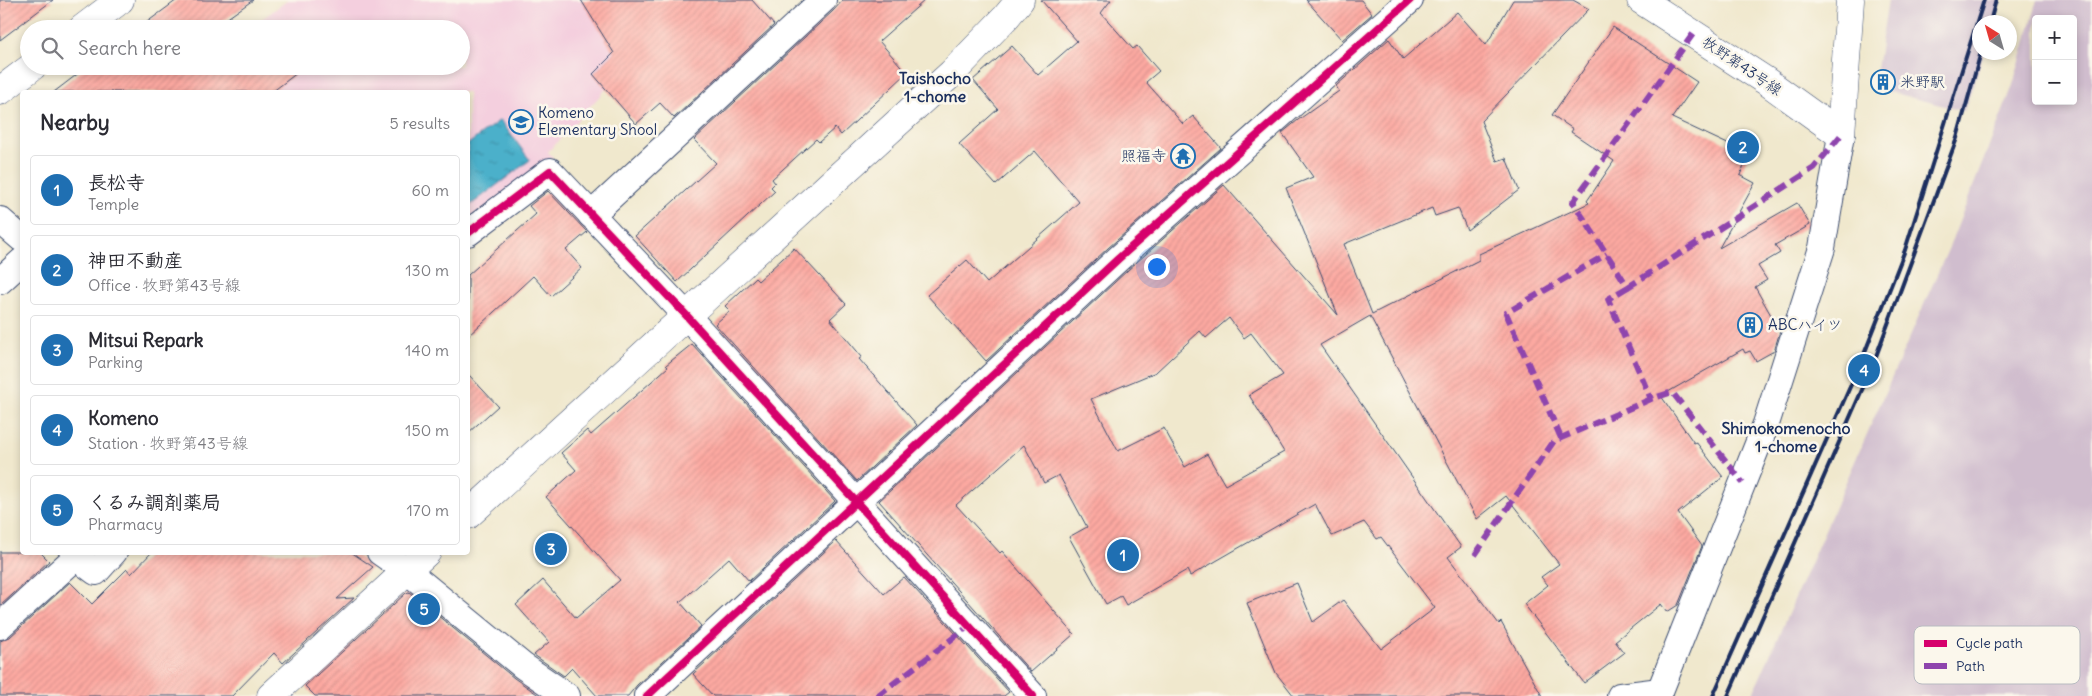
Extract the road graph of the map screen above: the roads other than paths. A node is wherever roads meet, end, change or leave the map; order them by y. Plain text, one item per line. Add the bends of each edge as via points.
1 (120, 0) edge
2 (824, 0) edge
3 (1020, 0) edge
4 (1410, 0) edge
5 (1641, 0) edge
6 (1850, 0) edge
7 (94, 20) edge
8 (20, 75) edge
9 (0, 91) edge
10 (1841, 136) junction
11 (592, 214) junction
12 (0, 220) edge
13 (470, 231) edge
14 (20, 237) edge
15 (20, 263) edge
16 (0, 281) edge
17 (686, 315) junction
18 (857, 502) junction
19 (470, 514) edge
20 (111, 555) edge
21 (384, 555) edge
22 (424, 555) edge
23 (407, 571) junction
24 (0, 626) edge
25 (1659, 694) edge
26 (271, 696) edge
27 (567, 696) edge
28 (647, 696) edge
29 (1033, 696) edge
30 (1620, 696) edge

1 - 7 street
2 - 11 street
3 - 17 street via 952,73
4 - 18 street via 1118,259
5 - 10 street, 牧野第43号線 via 1766,81
6 - 10 street
8 - 9 street
10 - 25 street via 1822,248 1766,424
11 - 13 street via 550,171
11 - 17 street
12 - 14 street
15 - 16 street
17 - 18 street
17 - 19 street
18 - 28 street
18 - 29 street
20 - 24 street via 96,572 76,557
21 - 23 street
22 - 23 street
23 - 26 street
23 - 27 street via 523,666
25 - 30 street

